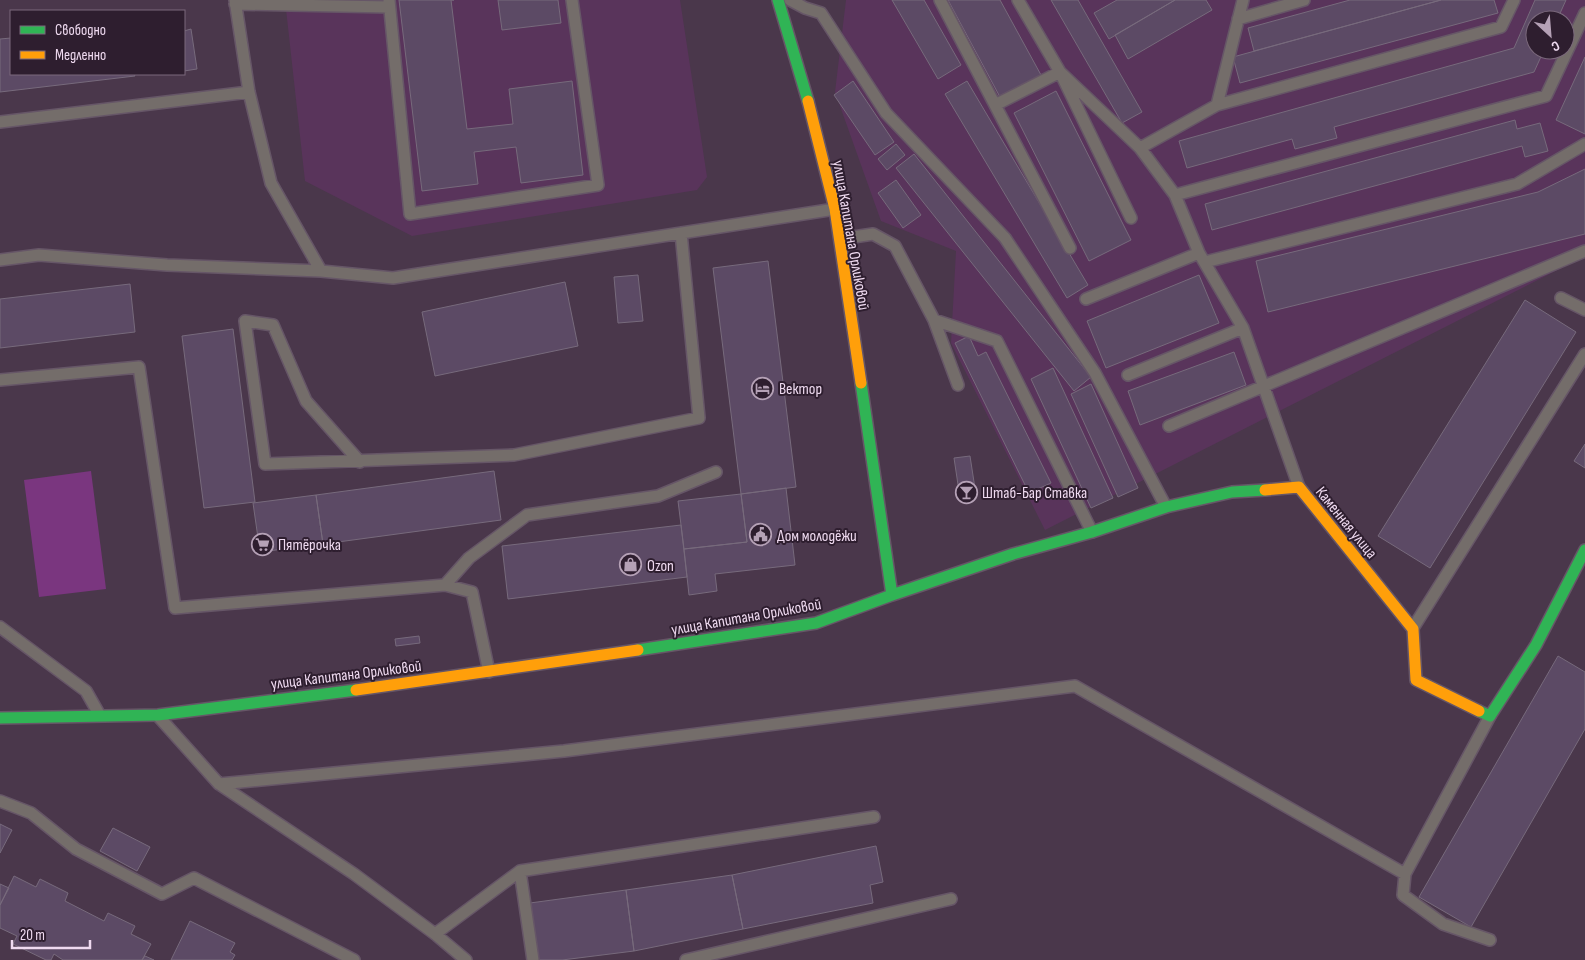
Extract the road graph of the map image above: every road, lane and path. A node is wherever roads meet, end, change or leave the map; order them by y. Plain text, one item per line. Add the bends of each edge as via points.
1 (572, 0) edge
2 (778, 0) edge
3 (790, 0) edge
4 (940, 0) edge
5 (1018, 0) edge
6 (1244, 0) edge
7 (1304, 0) edge
8 (1514, 0) edge
9 (235, 2) edge
10 (389, 3) edge
11 (1585, 13) edge
12 (1238, 19) junction
13 (1060, 72) junction
14 (249, 92) junction
15 (997, 104) junction
16 (1217, 105) junction
17 (0, 122) edge
18 (1585, 144) edge
19 (1140, 148) junction
20 (1175, 195) junction
21 (835, 209) junction
22 (1131, 218) dead end
23 (681, 233) junction
24 (840, 239) junction
25 (1070, 248) dead end
26 (1585, 251) edge
27 (1202, 258) junction
28 (0, 260) edge
29 (321, 271) junction
30 (1561, 298) dead end
31 (1086, 299) dead end
32 (1585, 310) edge
33 (934, 320) junction
34 (1243, 328) junction
35 (1585, 354) edge
36 (1128, 375) dead end
37 (0, 380) edge
38 (958, 385) dead end
39 (1264, 386) junction
40 (1169, 426) dead end
41 (360, 462) junction
42 (716, 472) dead end
43 (1299, 487) junction
44 (1166, 507) junction
45 (1092, 532) junction
46 (1585, 550) edge
47 (445, 584) junction
48 (892, 595) junction
49 (0, 627) edge
50 (1413, 629) junction
51 (489, 672) junction
52 (158, 715) junction
53 (1490, 716) junction
54 (0, 718) edge
55 (101, 718) junction
56 (220, 784) junction
57 (0, 801) edge
58 (874, 817) dead end
59 (520, 871) junction
60 (1405, 874) junction
61 (951, 900) dead end
62 (435, 934) junction
63 (1490, 940) dead end
64 (354, 960) edge
65 (466, 960) edge
66 (533, 960) edge
67 (686, 960) edge

1 - 10 lane via 598,185 410,214
2 - 21 street, улица Капитана Орликовой via 801,74
3 - 44 lane via 821,13 886,113 1005,238 1095,373
4 - 15 lane
5 - 13 lane
6 - 12 lane
7 - 12 lane
8 - 16 lane via 1502,27
9 - 10 lane
9 - 14 lane
11 - 20 lane via 1546,96
12 - 16 lane
13 - 15 lane
13 - 19 lane
13 - 22 lane
14 - 17 lane
14 - 29 lane via 271,182
15 - 25 lane
16 - 19 lane
18 - 27 lane via 1517,184
19 - 20 lane
20 - 27 lane
21 - 23 lane
21 - 24 street, улица Капитана Орликовой
23 - 29 lane via 393,278
23 - 41 lane via 699,418 514,455
24 - 33 lane via 873,234 895,246
24 - 48 street, улица Капитана Орликовой
26 - 39 lane
27 - 31 lane
27 - 34 lane
28 - 29 lane via 39,256
30 - 32 lane
33 - 38 lane
33 - 45 lane via 997,340
34 - 36 lane
34 - 39 lane
35 - 50 lane
37 - 47 lane via 139,366 175,608
39 - 40 lane
39 - 43 lane
41 - 41 lane via 306,401 273,325 246,321 265,464
42 - 47 lane via 658,496 528,515 469,558
43 - 44 street, Каменная улица via 1232,492
43 - 50 street, Каменная улица
44 - 45 street, Каменная улица
45 - 48 street, Каменная улица via 1013,554
46 - 53 street via 1536,645
47 - 51 lane via 472,592
48 - 51 street, улица Капитана Орликовой via 816,623
49 - 55 lane via 86,691
50 - 53 street via 1416,680
51 - 52 street, улица Капитана Орликовой
52 - 55 street, улица Капитана Орликовой
52 - 56 lane
53 - 60 lane
54 - 55 street, улица Капитана Орликовой
56 - 60 lane via 564,751 1076,686
56 - 62 lane via 354,874
57 - 64 lane via 31,813 76,849 162,894 194,878
58 - 59 lane
59 - 62 lane
59 - 66 lane
60 - 63 lane via 1403,895 1444,924
61 - 67 lane
62 - 65 lane

